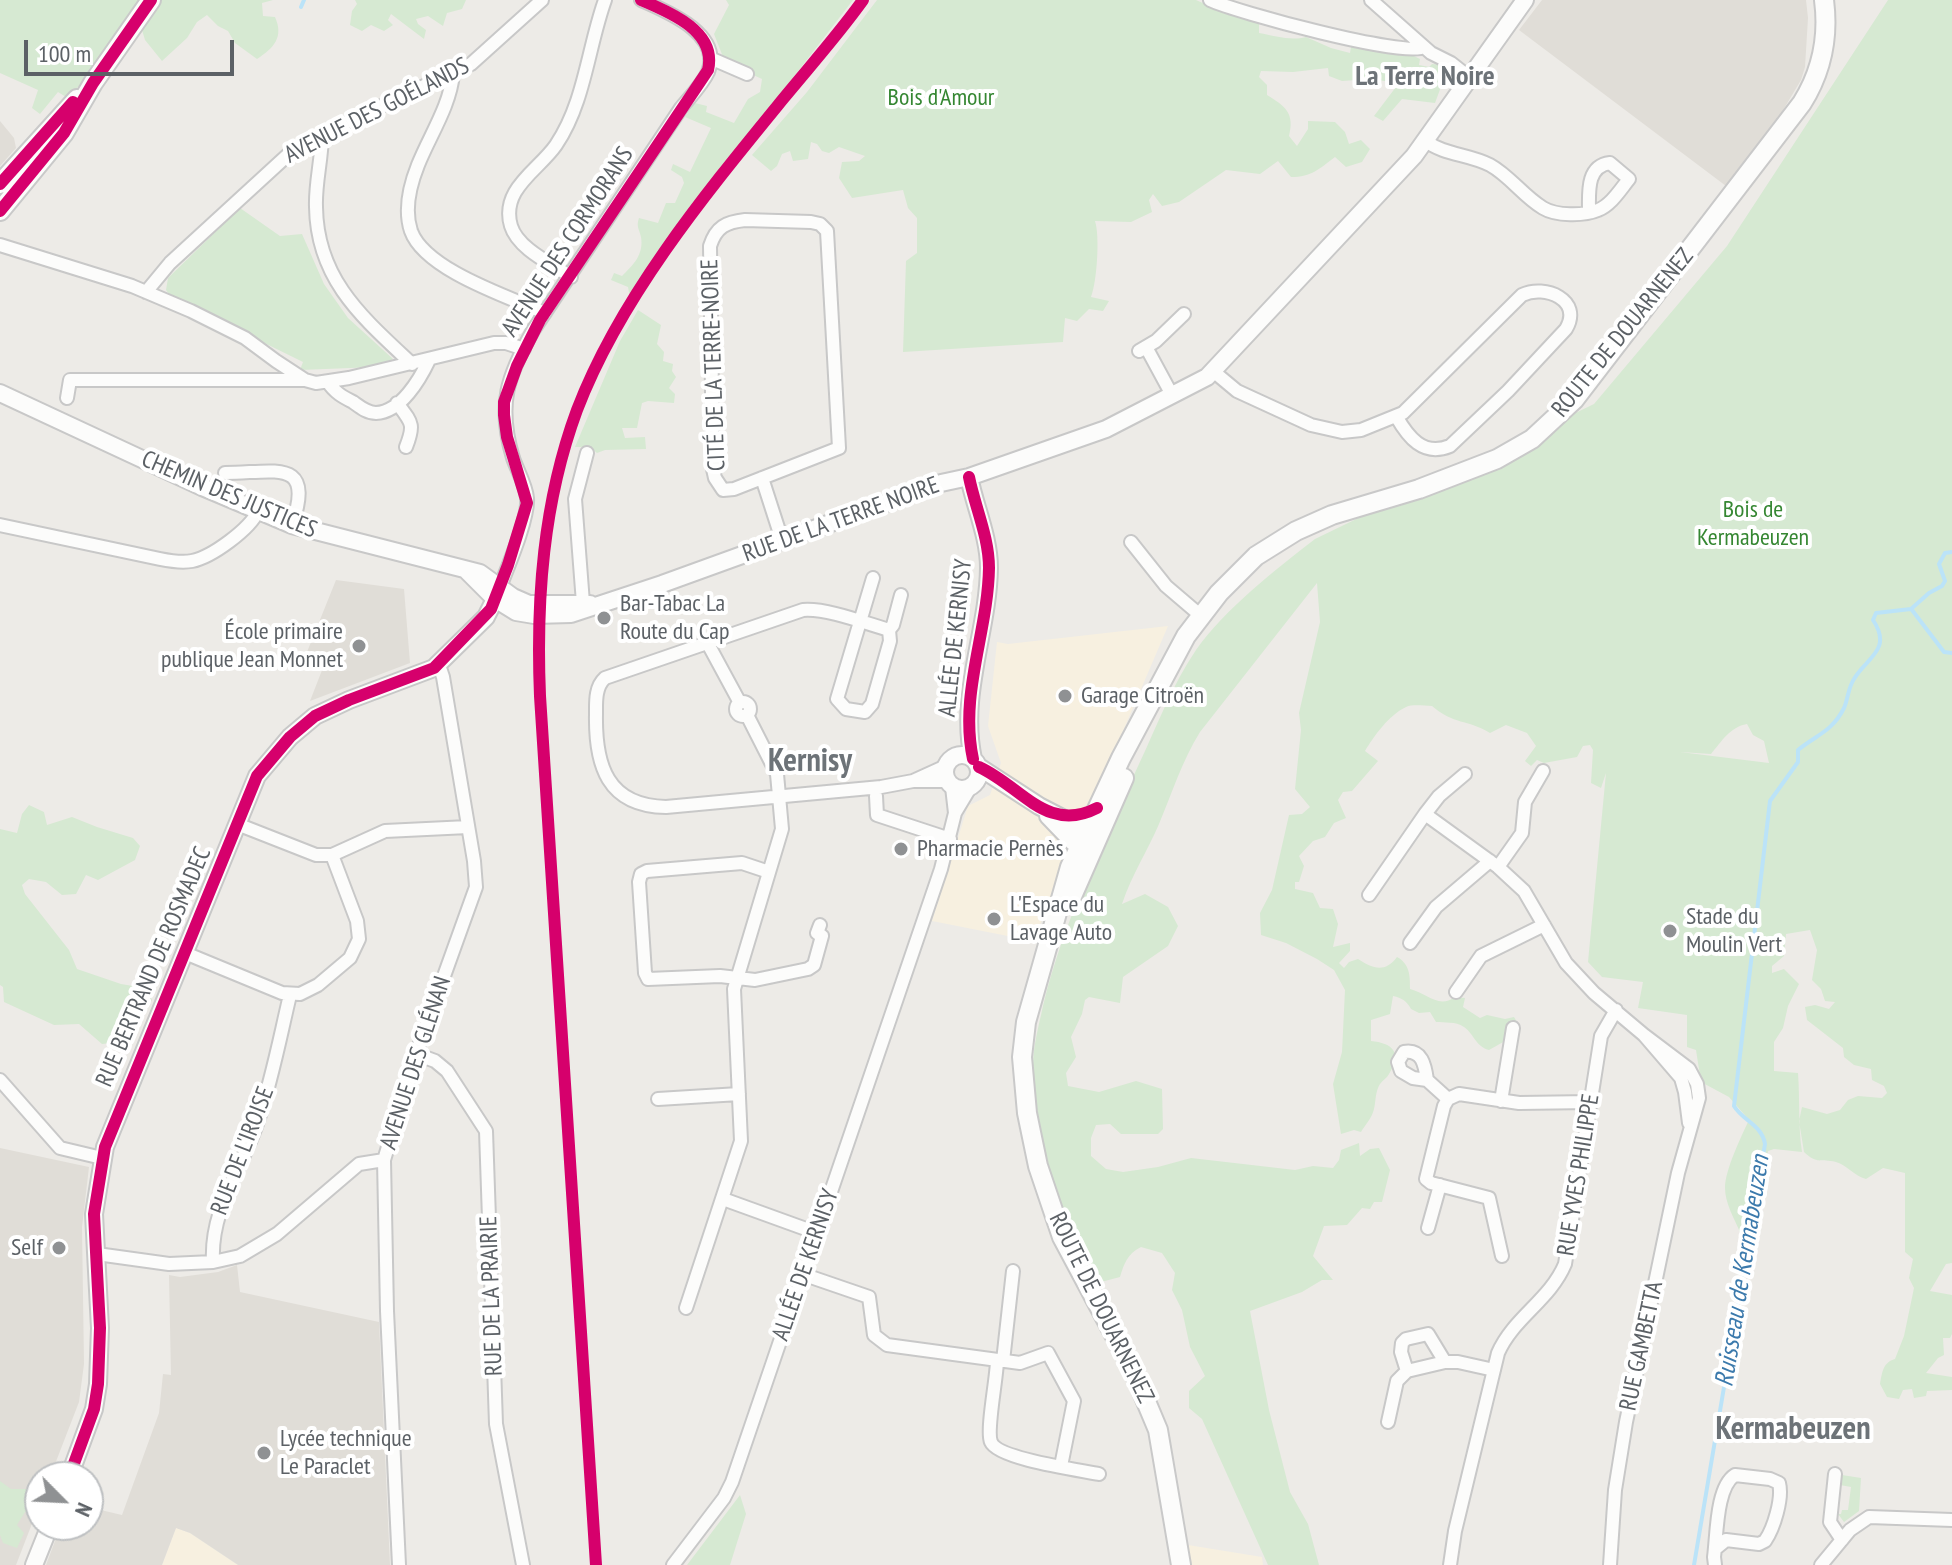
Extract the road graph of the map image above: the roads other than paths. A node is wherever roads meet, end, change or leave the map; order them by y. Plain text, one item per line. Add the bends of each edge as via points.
1 (151, 0) edge
2 (542, 0) edge
3 (605, 0) edge
4 (641, 0) edge
5 (1210, 0) edge
6 (1371, 0) edge
7 (1525, 0) edge
8 (1824, 0) edge
9 (1424, 47) junction
10 (710, 58) junction
11 (453, 74) junction
12 (747, 74) dead end
13 (1470, 78) junction
14 (93, 83) junction
15 (322, 134) junction
16 (1426, 141) junction
17 (0, 184) edge
18 (0, 211) edge
19 (1589, 212) dead end
20 (0, 245) edge
21 (571, 277) junction
22 (146, 292) junction
23 (545, 313) junction
24 (1184, 314) dead end
25 (524, 349) junction
26 (429, 360) junction
27 (412, 364) junction
28 (1213, 371) junction
29 (305, 380) junction
30 (328, 382) junction
31 (0, 393) edge
32 (1172, 395) junction
33 (67, 398) dead end
34 (397, 403) junction
35 (1396, 416) junction
36 (406, 447) dead end
37 (587, 453) dead end
38 (225, 473) dead end
39 (969, 477) junction
40 (762, 478) junction
41 (258, 511) junction
42 (0, 525) edge
43 (292, 525) junction
44 (782, 540) junction
45 (1131, 542) dead end
46 (873, 578) dead end
47 (498, 593) junction
48 (901, 595) dead end
49 (590, 604) junction
50 (523, 608) joint
51 (1200, 615) junction
52 (860, 621) junction
53 (889, 630) junction
54 (707, 642) junction
55 (439, 665) junction
56 (1164, 675) junction
57 (968, 720) junction
58 (1543, 771) dead end
59 (949, 773) junction
60 (974, 774) junction
61 (1465, 774) dead end
62 (876, 796) dead end
63 (781, 797) junction
64 (1097, 808) junction
65 (955, 813) junction
66 (1425, 814) junction
67 (1060, 823) junction
68 (237, 824) junction
69 (468, 827) junction
70 (950, 839) junction
71 (1088, 841) junction
72 (332, 855) junction
73 (1494, 864) junction
74 (1070, 867) junction
75 (769, 872) junction
76 (1369, 895) dead end
77 (820, 925) dead end
78 (1544, 925) junction
79 (1410, 943) dead end
80 (185, 953) junction
81 (1037, 977) junction
82 (736, 978) junction
83 (1456, 992) dead end
84 (290, 995) junction
85 (1616, 1010) junction
86 (1513, 1028) dead end
87 (416, 1054) junction
88 (0, 1080) edge
89 (1427, 1080) dead end
90 (739, 1094) junction
91 (658, 1099) dead end
92 (1448, 1099) junction
93 (1501, 1101) junction
94 (1591, 1102) junction
95 (102, 1158) junction
96 (384, 1160) junction
97 (1440, 1185) junction
98 (723, 1199) junction
99 (1428, 1228) dead end
100 (817, 1233) junction
101 (97, 1254) junction
102 (1502, 1256) dead end
103 (213, 1262) junction
104 (1013, 1271) dead end
105 (802, 1274) junction
106 (686, 1308) dead end
107 (1000, 1360) junction
108 (1445, 1362) junction
109 (1494, 1370) junction
110 (1407, 1371) junction
111 (1388, 1422) dead end
112 (75, 1461) edge
113 (1061, 1466) junction
114 (1099, 1474) dead end
115 (1835, 1474) dead end
116 (1169, 1499) junction
117 (1952, 1520) edge
118 (1842, 1540) junction
119 (44, 1541) edge
120 (1715, 1549) junction
121 (34, 1565) edge
122 (399, 1565) edge
123 (523, 1565) edge
124 (673, 1565) edge
125 (1170, 1565) edge
126 (1181, 1565) edge
127 (1450, 1565) edge
128 (1610, 1565) edge
129 (1715, 1565) edge
130 (1821, 1565) edge

1 - 14 main road
2 - 11 street, AVENUE DES GOÉLANDS via 487,52
3 - 21 street via 565,130 522,181 510,204 511,225 521,241
4 - 10 street via 703,36
5 - 9 street via 1346,37 1409,50
6 - 9 street
7 - 13 street, RUE DE LA TERRE NOIRE
8 - 51 main road, ROUTE DE DOUARNENEZ via 1823,55 1802,103 1567,408 1532,439 1497,459 1332,515 1287,536 1256,556
9 - 13 street
10 - 12 street
10 - 21 street, AVENUE DES CORMORANS via 703,80
11 - 15 street, AVENUE DES GOÉLANDS
11 - 23 street via 414,179 408,210 411,231 447,268
13 - 16 street, RUE DE LA TERRE NOIRE
14 - 17 main road
14 - 18 main road via 57,142
15 - 22 street, AVENUE DES GOÉLANDS via 266,172
15 - 27 street via 316,210 325,262 358,311
16 - 19 street via 1493,166 1547,210
16 - 28 street, RUE DE LA TERRE NOIRE
20 - 22 street
21 - 23 street, AVENUE DES CORMORANS
22 - 29 street via 245,338
23 - 25 street, AVENUE DES CORMORANS
24 - 32 street via 1143,349
25 - 26 street via 501,342
25 - 47 street, AVENUE DES CORMORANS via 503,408 527,503
26 - 27 street
26 - 34 street
27 - 30 street
28 - 32 street, RUE DE LA TERRE NOIRE
28 - 35 street via 1237,391 1322,429 1361,430
29 - 30 street
29 - 33 street via 70,380
30 - 34 street via 370,412
31 - 41 street, CHEMIN DES JUSTICES
32 - 39 street, RUE DE LA TERRE NOIRE via 1106,429
34 - 36 street via 413,429
35 - 35 street via 1522,295 1545,291 1568,306 1566,329 1450,446 1437,450 1417,444
37 - 49 street via 575,499
38 - 43 street via 294,477 300,494
39 - 44 street, RUE DE LA TERRE NOIRE
39 - 57 street, ALLÉE DE KERNISY via 989,568
40 - 40 street, CITÉ DE LA TERRE-NOIRE via 839,448 829,238 815,223 731,222 718,230 710,246 715,478 726,490
40 - 44 street, CITÉ DE LA TERRE-NOIRE
41 - 42 street via 244,530 186,562
41 - 43 street, CHEMIN DES JUSTICES
43 - 47 street, CHEMIN DES JUSTICES via 467,571
44 - 49 street, RUE DE LA TERRE NOIRE
45 - 51 street via 1166,586
46 - 52 street
47 - 50 street, CHEMIN DES JUSTICES via 508,609
47 - 55 street, RUE BERTRAND DE ROSMADEC via 486,617
48 - 53 street
49 - 50 street, RUE DE LA TERRE NOIRE via 571,614
51 - 56 main road, ROUTE DE DOUARNENEZ
52 - 53 street
52 - 53 street via 837,699 854,713 865,712 872,704
52 - 54 street via 803,610
54 - 63 street via 740,703 738,714 747,715 774,766
54 - 63 street via 611,674 600,683 596,742 603,771 622,794 654,807
55 - 68 street, RUE BERTRAND DE ROSMADEC via 330,708 301,727 262,768
55 - 69 street, AVENUE DES GLÉNAN
56 - 64 main road, ROUTE DE DOUARNENEZ
56 - 71 main road, ROUTE DE DOUARNENEZ via 1135,752
57 - 59 street, ALLÉE DE KERNISY
57 - 60 street, ALLÉE DE KERNISY
58 - 73 street via 1525,802 1522,833
59 - 60 street via 961,790
59 - 60 street via 965,755
59 - 63 street via 881,787
59 - 65 street, ALLÉE DE KERNISY
60 - 65 street, ALLÉE DE KERNISY
60 - 67 street via 1002,783
61 - 66 street
62 - 70 street via 877,815
63 - 75 street via 781,834
64 - 67 street
64 - 71 main road, ROUTE DE DOUARNENEZ
65 - 70 street, ALLÉE DE KERNISY
66 - 73 street
66 - 76 street
67 - 71 street
67 - 74 street
68 - 72 street via 316,855
68 - 80 street, RUE BERTRAND DE ROSMADEC
69 - 72 street via 385,831
69 - 87 street, AVENUE DES GLÉNAN via 474,894
70 - 100 street, ALLÉE DE KERNISY
71 - 74 main road, ROUTE DE DOUARNENEZ
71 - 81 main road, ROUTE DE DOUARNENEZ
72 - 84 street via 359,939 337,970 311,990
73 - 78 street via 1524,891
73 - 79 street via 1436,907
74 - 81 main road, ROUTE DE DOUARNENEZ
75 - 82 street
75 - 82 street via 735,864 647,871 640,877 648,979
77 - 82 street via 817,933 822,936 812,967 767,979
78 - 83 street via 1481,956
78 - 85 street via 1566,963
80 - 84 street
80 - 95 street, RUE BERTRAND DE ROSMADEC
81 - 116 main road, ROUTE DE DOUARNENEZ via 1022,1057 1038,1166 1062,1237 1144,1391 1161,1440
82 - 90 street
84 - 103 street, RUE DE L'IROISE via 261,1112 215,1225
85 - 94 street, RUE YVES PHILIPPE via 1601,1036
85 - 128 street, RUE GAMBETTA via 1692,1091 1697,1106 1626,1422
86 - 93 street
87 - 96 street, AVENUE DES GLÉNAN
87 - 123 street, RUE DE LA PRAIRIE via 447,1071 486,1131 496,1424
88 - 95 street via 60,1148
89 - 92 street
90 - 91 street
90 - 98 street via 741,1141
92 - 93 street via 1459,1094
92 - 97 street via 1426,1176
93 - 94 street
94 - 109 street, RUE YVES PHILIPPE via 1565,1264 1503,1343
95 - 101 street, RUE BERTRAND DE ROSMADEC via 95,1205
96 - 103 street via 359,1164 252,1251
96 - 122 street, AVENUE DES GLÉNAN
97 - 99 street
97 - 102 street via 1489,1198
98 - 100 street
98 - 106 street
100 - 105 street, ALLÉE DE KERNISY
101 - 103 street via 156,1263
101 - 112 street, RUE BERTRAND DE ROSMADEC via 98,1384
104 - 107 street
105 - 107 street via 869,1297 874,1335 881,1343
105 - 124 street, ALLÉE DE KERNISY via 729,1490
107 - 113 street via 991,1442 1001,1452
107 - 113 street via 1026,1362 1048,1353 1070,1391 1074,1401
108 - 109 street
108 - 110 street
108 - 110 street via 1428,1334 1406,1339 1401,1352
109 - 127 street, RUE YVES PHILIPPE
110 - 111 street via 1397,1381
113 - 114 street
115 - 118 street via 1830,1522
116 - 125 main road, ROUTE DE DOUARNENEZ
116 - 126 main road, ROUTE DE DOUARNENEZ
117 - 118 street via 1869,1517
118 - 130 street
119 - 121 street
120 - 120 street via 1726,1481 1735,1475 1779,1483 1765,1541 1726,1540
120 - 129 street

